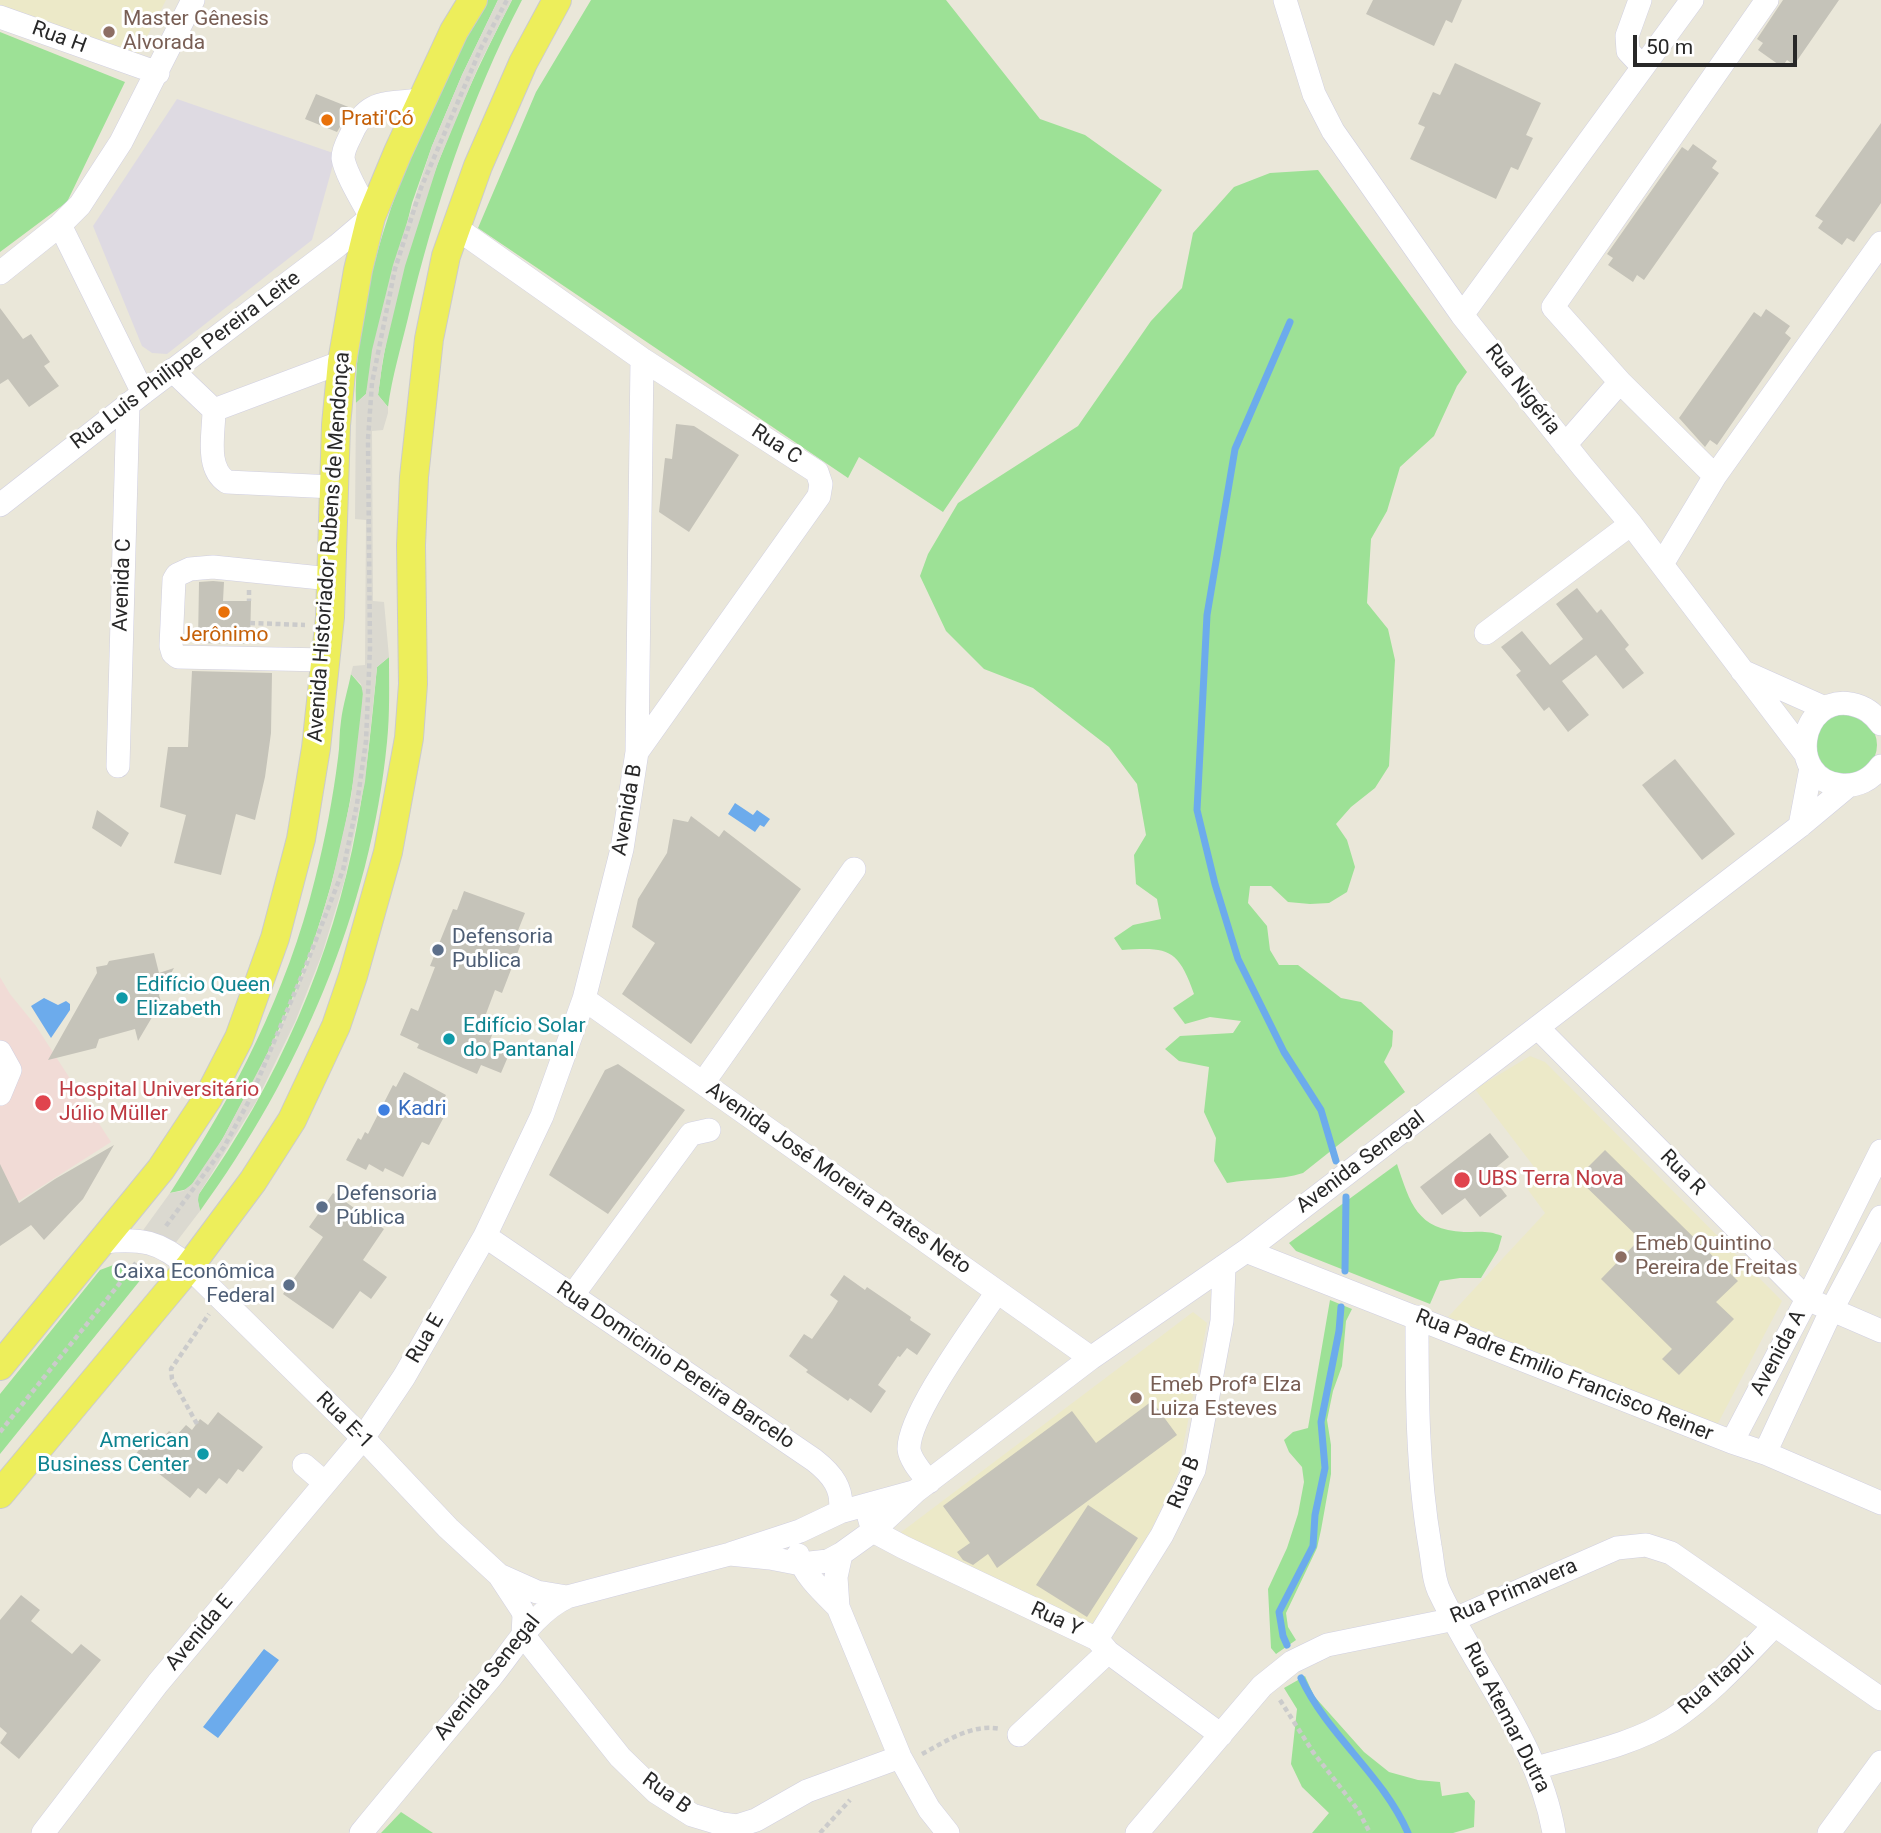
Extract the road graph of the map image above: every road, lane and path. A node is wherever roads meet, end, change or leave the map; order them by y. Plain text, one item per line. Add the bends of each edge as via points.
1 (193, 0) edge
2 (473, 0) edge
3 (557, 0) edge
4 (1285, 0) edge
5 (1640, 0) edge
6 (1692, 0) edge
7 (1767, 0) edge
8 (0, 16) edge
9 (1643, 67) junction
10 (158, 73) junction
11 (421, 100) junction
12 (371, 217) junction
13 (60, 225) junction
14 (455, 228) junction
15 (1881, 243) edge
16 (0, 273) edge
17 (1462, 314) junction
18 (642, 359) junction
19 (342, 362) junction
20 (172, 370) junction
21 (1620, 382) junction
22 (135, 398) junction
23 (214, 410) junction
24 (1565, 444) junction
25 (1715, 476) junction
26 (334, 487) junction
27 (0, 505) edge
28 (1631, 524) junction
29 (1662, 564) junction
30 (331, 579) junction
31 (250, 623) dead end
32 (329, 626) junction
33 (1486, 634) dead end
34 (326, 660) junction
35 (1741, 671) junction
36 (1871, 704) edge
37 (1825, 708) junction
38 (1881, 724) edge
39 (637, 752) junction
40 (1808, 761) junction
41 (118, 766) dead end
42 (1869, 780) edge
43 (1800, 826) junction
44 (854, 869) dead end
45 (584, 999) junction
46 (1538, 1028) junction
47 (0, 1052) edge
48 (703, 1083) junction
49 (0, 1094) edge
50 (709, 1129) dead end
51 (1881, 1150) edge
52 (1881, 1217) edge
53 (485, 1236) junction
54 (103, 1242) junction
55 (1246, 1251) junction
56 (1224, 1266) junction
57 (189, 1267) junction
58 (997, 1292) junction
59 (572, 1296) junction
60 (219, 1299) junction
61 (1807, 1299) junction
62 (1832, 1308) junction
63 (1417, 1317) junction
64 (1881, 1331) edge
65 (1091, 1358) junction
66 (0, 1366) edge
67 (197, 1424) dead end
68 (363, 1438) junction
69 (1732, 1442) junction
70 (1765, 1452) junction
71 (304, 1465) dead end
72 (326, 1483) junction
73 (922, 1486) junction
74 (0, 1494) edge
75 (1881, 1503) edge
76 (865, 1506) junction
77 (840, 1512) junction
78 (800, 1531) junction
79 (873, 1531) junction
80 (730, 1554) junction
81 (841, 1554) junction
82 (801, 1564) junction
83 (499, 1575) junction
84 (567, 1597) junction
85 (838, 1607) junction
86 (1455, 1619) junction
87 (1774, 1626) junction
88 (523, 1635) junction
89 (1102, 1646) junction
90 (1268, 1681) junction
91 (1881, 1699) edge
92 (1019, 1735) joint
93 (1221, 1735) junction
94 (902, 1760) junction
95 (1881, 1762) edge
96 (1536, 1768) junction
97 (43, 1833) edge
98 (361, 1833) edge
99 (948, 1833) edge
100 (1137, 1833) edge
101 (1370, 1833) edge
102 (1554, 1833) edge
103 (1829, 1833) edge

1 - 10 street
2 - 11 main road, Avenida Historiador Rubens de Mendonça
3 - 14 main road via 523,63
4 - 17 street, Rua Nigéria via 1323,114
5 - 9 street via 1627,36 1628,51
6 - 9 street
7 - 21 street via 1553,307
8 - 10 street, Rua H
9 - 17 street
10 - 13 street via 121,142 80,205
11 - 12 main road, Avenida Historiador Rubens de Mendonça
11 - 12 street via 382,104 364,112 344,151 345,165
12 - 19 main road, Avenida Historiador Rubens de Mendonça
12 - 20 street, Rua Luis Philippe Pereira Leite
13 - 16 street
13 - 22 street
14 - 18 street, Rua C
14 - 57 main road via 429,339 421,401 411,545 413,684 409,738 388,852 353,976 317,1070 276,1146
15 - 25 street
17 - 24 street, Rua Nigéria
18 - 39 street, Avenida B
18 - 39 street, Rua C via 817,472 821,484 819,496
19 - 23 street
19 - 26 main road, Avenida Historiador Rubens de Mendonça
20 - 22 street, Rua Luis Philippe Pereira Leite
20 - 23 street
21 - 24 street
21 - 25 street
22 - 27 street, Rua Luis Philippe Pereira Leite
22 - 41 street, Avenida C
23 - 26 street via 214,467 227,482
24 - 28 street, Rua Nigéria
25 - 29 street
26 - 30 main road, Avenida Historiador Rubens de Mendonça
28 - 29 street, Rua Nigéria
28 - 33 street
29 - 35 street, Rua Nigéria
30 - 32 main road, Avenida Historiador Rubens de Mendonça
30 - 34 street via 213,567 190,569 174,580 172,646 178,657
31 - 32 path
32 - 34 main road, Avenida Historiador Rubens de Mendonça
34 - 54 main road, Avenida Historiador Rubens de Mendonça via 301,839 275,938 239,1038 208,1097 161,1169
35 - 37 street
35 - 40 street, Rua Nigéria
36 - 37 street
36 - 38 street
37 - 40 street via 1812,720 1805,736
39 - 45 street, Avenida B via 622,849
40 - 42 street, Rua Nigéria via 1821,778 1834,784
40 - 43 street
42 - 43 street, Avenida Senegal
43 - 46 street, Avenida Senegal
44 - 48 street
45 - 48 street, Avenida José Moreira Prates Neto
45 - 53 street, Avenida B via 542,1116
46 - 55 street, Avenida Senegal
46 - 61 street, Rua R
47 - 49 street via 10,1070
48 - 58 street, Avenida José Moreira Prates Neto
50 - 59 street via 691,1134
51 - 61 street, Avenida A
52 - 62 street, Avenida A
53 - 59 street, Rua Domicinio Pereira Barcelo
53 - 68 street, Rua E via 404,1377
54 - 57 street, Rua E-1 via 143,1240 174,1254
54 - 66 main road, Avenida Historiador Rubens de Mendonça
55 - 56 street, Avenida Senegal
55 - 63 street, Rua Padre Emilio Francisco Reiner
56 - 65 street, Avenida Senegal
56 - 89 street, Rua B via 1222,1321 1194,1470
57 - 60 street, Rua E-1
57 - 74 main road
58 - 65 street, Avenida José Moreira Prates Neto
58 - 73 street via 926,1400 910,1434 909,1453
59 - 77 street, Rua Domicinio Pereira Barcelo via 824,1467 841,1493
60 - 67 path via 171,1369
60 - 68 street, Rua E-1
61 - 62 street, Rua R
61 - 69 street, Avenida A
62 - 64 street, Rua R
62 - 70 street, Avenida A
63 - 69 street, Rua Padre Emilio Francisco Reiner
63 - 86 street, Rua Atemar Dutra via 1424,1510 1438,1591
65 - 73 street, Avenida Senegal
68 - 72 street, Avenida E
68 - 83 street, Rua E-1
69 - 70 street, Rua Padre Emilio Francisco Reiner
70 - 75 street, Rua Padre Emilio Francisco Reiner
71 - 72 street
72 - 97 street, Avenida E via 158,1683
73 - 76 street, Avenida Senegal
73 - 79 street, Avenida Senegal
76 - 77 street, Avenida Senegal
76 - 79 street
77 - 78 street, Avenida Senegal
78 - 80 street, Avenida Senegal
78 - 82 street
79 - 81 street, Avenida Senegal
79 - 89 street, Rua Y
80 - 82 street, Avenida Senegal
80 - 84 street, Avenida Senegal
81 - 82 street, Avenida Senegal via 828,1562
81 - 85 street via 836,1577
82 - 85 street
83 - 84 street, Rua E-1 via 537,1592
83 - 88 street, Rua E-1 via 522,1609
84 - 88 street, Avenida Senegal via 543,1611
85 - 94 street
86 - 87 street, Rua Primavera via 1617,1548 1646,1545 1671,1553
86 - 90 street, Rua Primavera via 1327,1645 1292,1662
86 - 96 street, Rua Atemar Dutra
87 - 91 street, Rua Primavera
87 - 96 street, Rua Itapuí via 1706,1695 1670,1721 1629,1740
88 - 94 street, Rua B via 620,1757 656,1792 692,1815 737,1826 807,1791
88 - 98 street, Avenida Senegal
89 - 92 street, Rua B
89 - 93 street, Rua Y
90 - 93 street, Rua Primavera
90 - 101 path
92 - 94 path via 999,1728 970,1730
93 - 100 street, Rua Primavera
94 - 99 street
95 - 103 street
96 - 102 street, Rua Atemar Dutra

